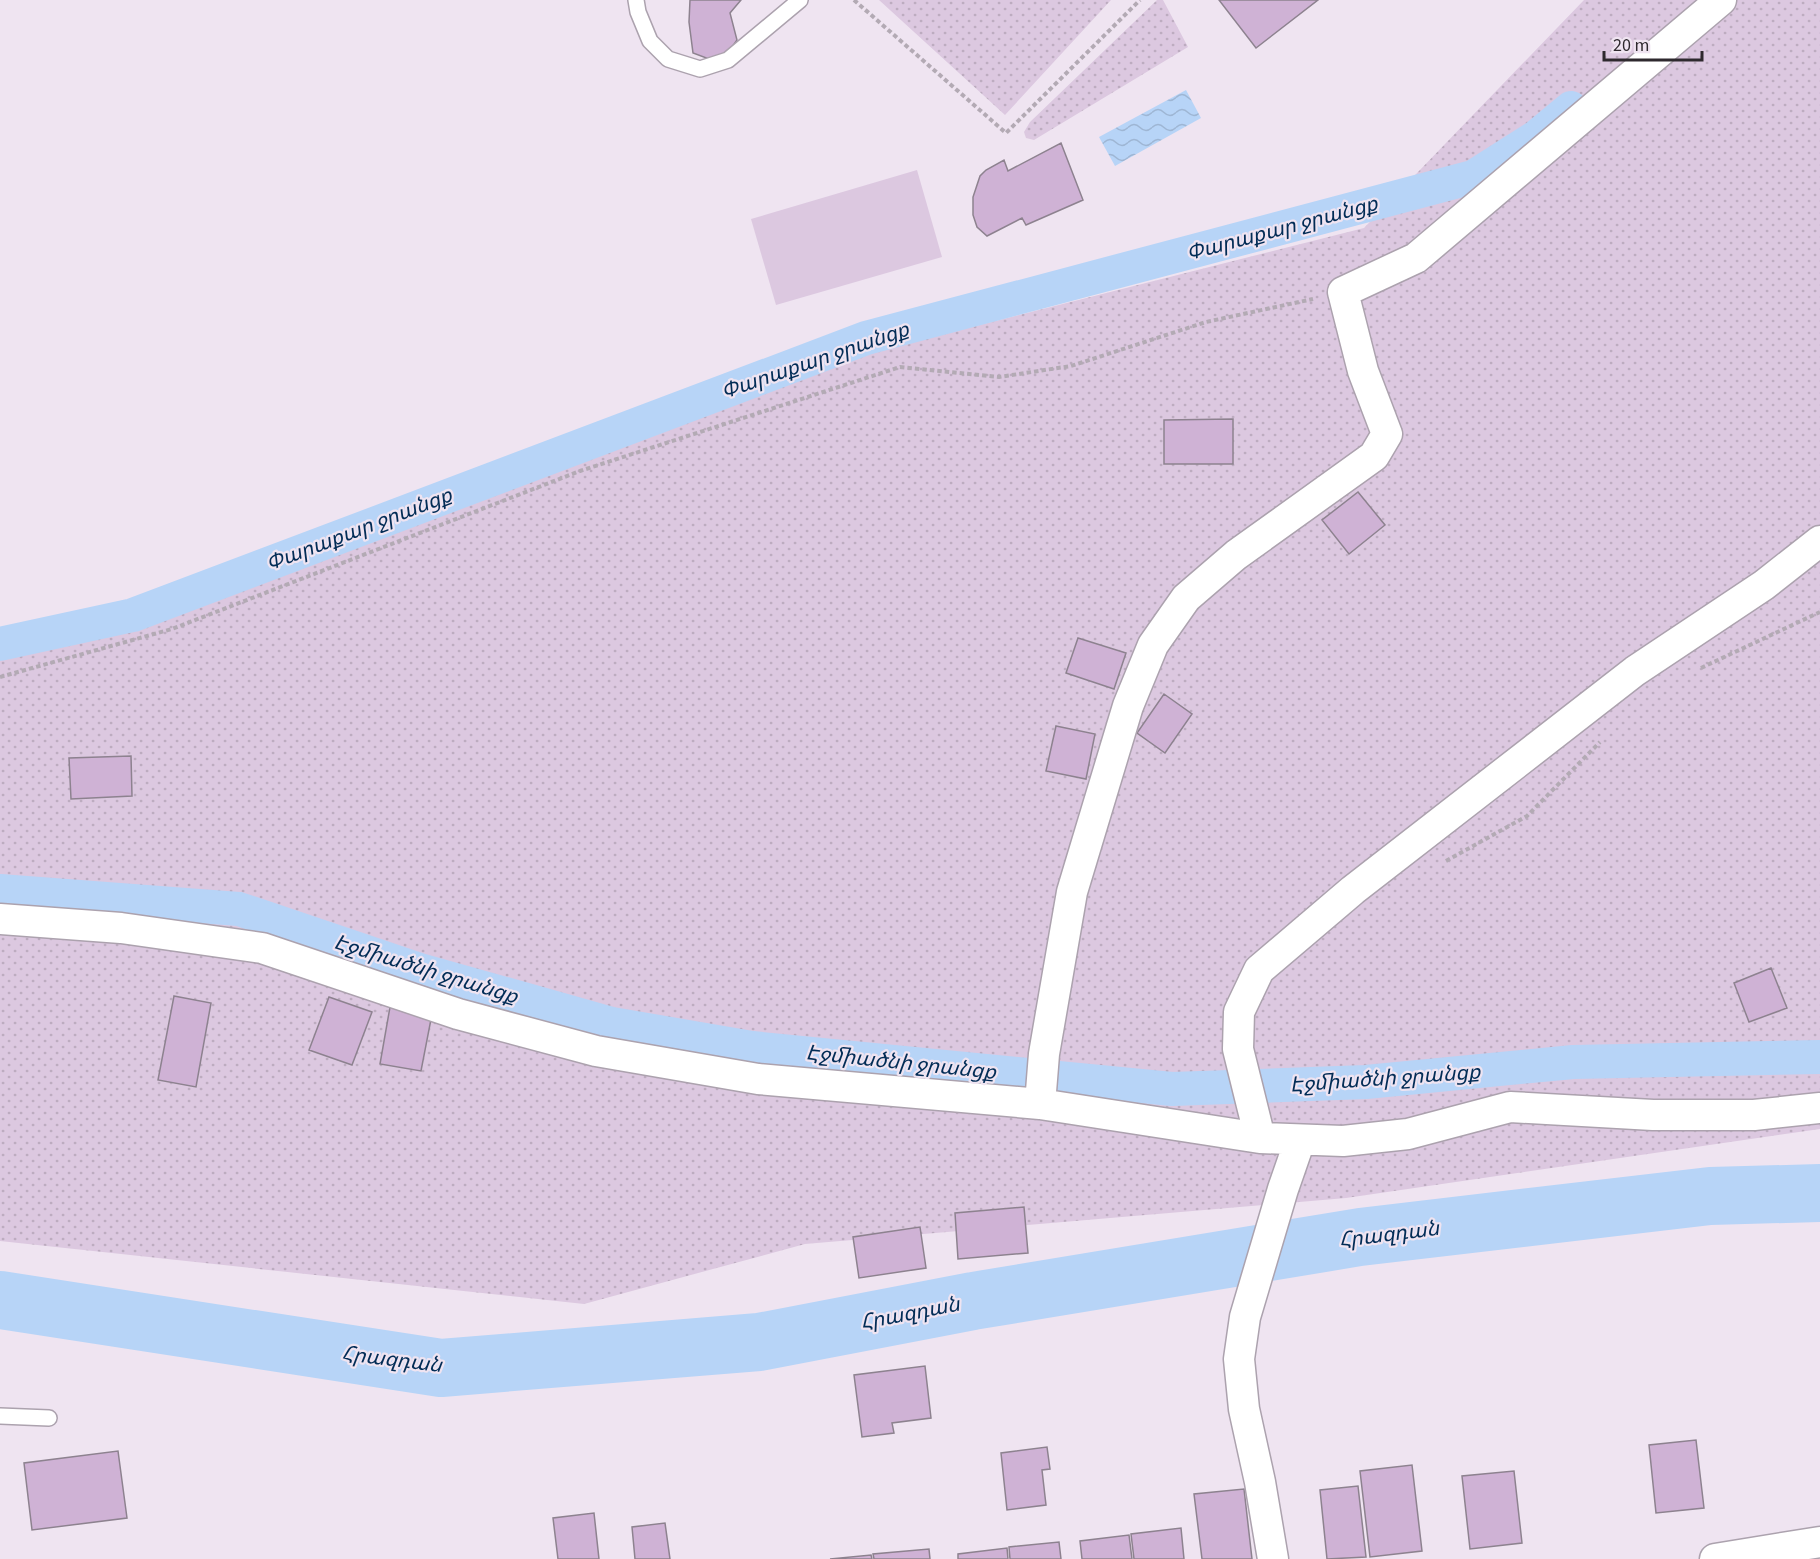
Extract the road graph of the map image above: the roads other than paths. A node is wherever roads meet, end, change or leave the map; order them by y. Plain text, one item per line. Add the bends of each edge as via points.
1 (636, 0) edge
2 (800, 0) edge
3 (1721, 0) edge
4 (1820, 541) edge
5 (0, 919) edge
6 (1040, 1104) junction
7 (1820, 1108) edge
8 (1260, 1138) junction
9 (1300, 1140) junction
10 (0, 1416) edge
11 (49, 1418) dead end
12 (1820, 1542) edge
13 (1273, 1559) edge
14 (1715, 1559) edge

1 - 2 lane via 650,41 668,59 700,69 728,60
3 - 6 street via 1416,258 1343,292 1363,371 1387,434 1374,456 1236,555 1186,597 1153,645 1128,706 1072,892 1044,1054
4 - 8 street via 1764,585 1635,671 1353,890 1259,970 1239,1012 1238,1049
5 - 6 street via 122,928 262,948 458,1014 596,1051 758,1078
6 - 8 street
7 - 9 street via 1754,1115 1510,1107 1408,1134 1343,1141
8 - 9 street
9 - 13 street via 1245,1317 1239,1359 1244,1409
10 - 11 lane
12 - 14 street

